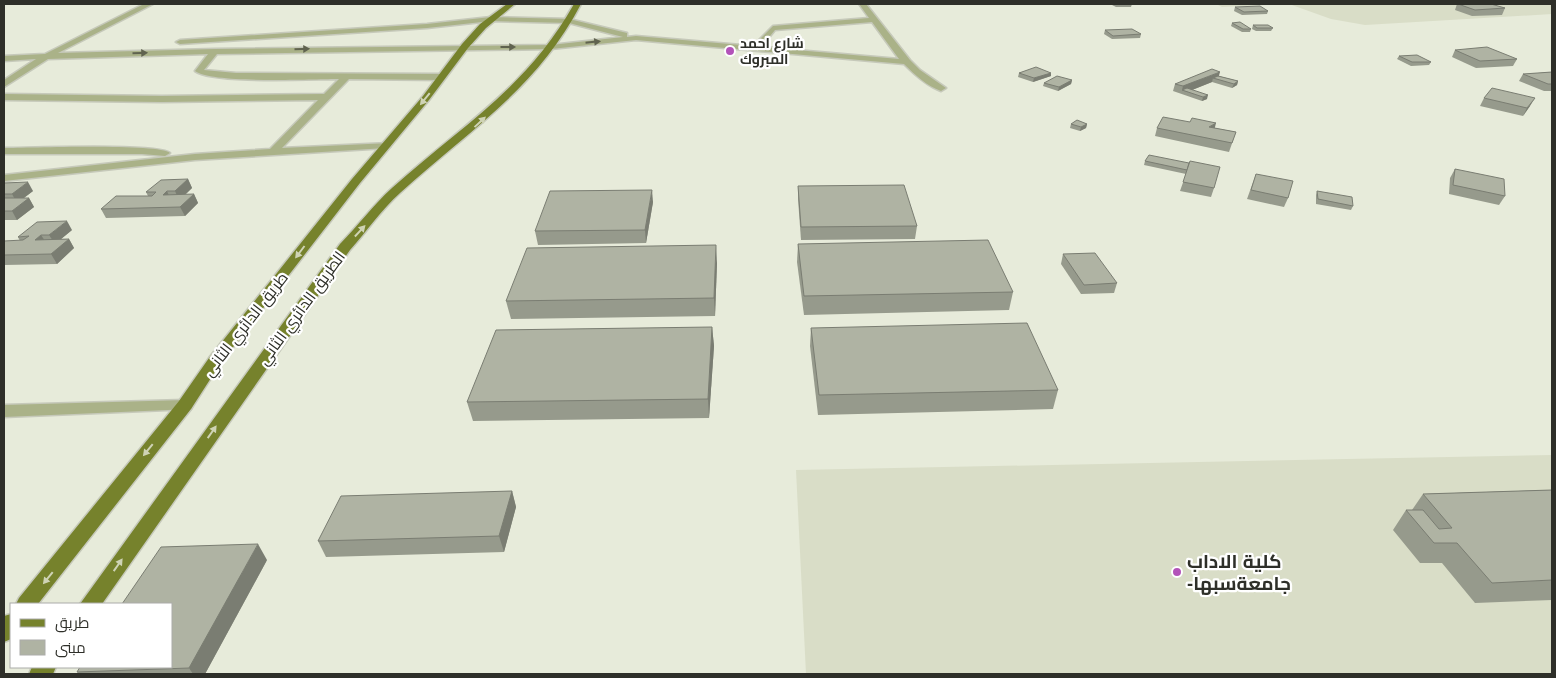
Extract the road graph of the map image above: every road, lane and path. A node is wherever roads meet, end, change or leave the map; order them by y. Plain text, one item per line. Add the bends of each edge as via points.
1 (149, 4) edge
2 (511, 4) edge
3 (578, 4) edge
4 (863, 4) edge
5 (491, 20) junction
6 (875, 20) junction
7 (569, 21) junction
8 (636, 38) junction
9 (159, 43) dead end
10 (168, 43) dead end
11 (465, 46) junction
12 (551, 47) junction
13 (756, 48) junction
14 (61, 49) junction
15 (215, 51) junction
16 (4, 52) edge
17 (46, 56) junction
18 (4, 58) edge
19 (906, 62) junction
20 (347, 76) junction
21 (442, 77) junction
22 (4, 84) edge
23 (941, 88) dead end
24 (4, 97) edge
25 (328, 97) junction
26 (386, 145) junction
27 (4, 151) edge
28 (273, 152) junction
29 (194, 156) junction
30 (4, 178) edge
31 (185, 405) junction
32 (4, 411) edge
33 (27, 603) edge
34 (91, 603) edge

1 - 14 street
2 - 5 main road
3 - 7 main road
4 - 6 street
5 - 7 street
5 - 10 street
5 - 11 main road, طريق الدائري الثاني
6 - 13 street via 773,28
6 - 19 street
7 - 8 street
7 - 12 main road, الطريق الدائري الثاني
12 -> 8 street
8 - 13 street
9 - 14 street
11 -> 12 street
15 -> 11 street
11 - 21 main road, طريق الدائري الثاني
34 -> 12 main road, الطريق الدائري الثاني via 345,247 390,196 476,126
13 - 19 street
14 - 16 street
14 - 17 street
17 -> 15 street
15 - 20 street via 199,71 236,76
17 - 18 street
17 - 22 street
19 - 23 street via 925,80
20 - 21 street
20 - 25 street
21 -> 26 main road, طريق الدائري الثاني
24 - 25 street
25 - 28 street
26 - 28 street
26 -> 31 main road, طريق الدائري الثاني via 214,361
27 - 29 street via 142,151
28 - 29 street
29 - 30 street
31 - 32 street
31 -> 33 main road, طريق الدائري الثاني

